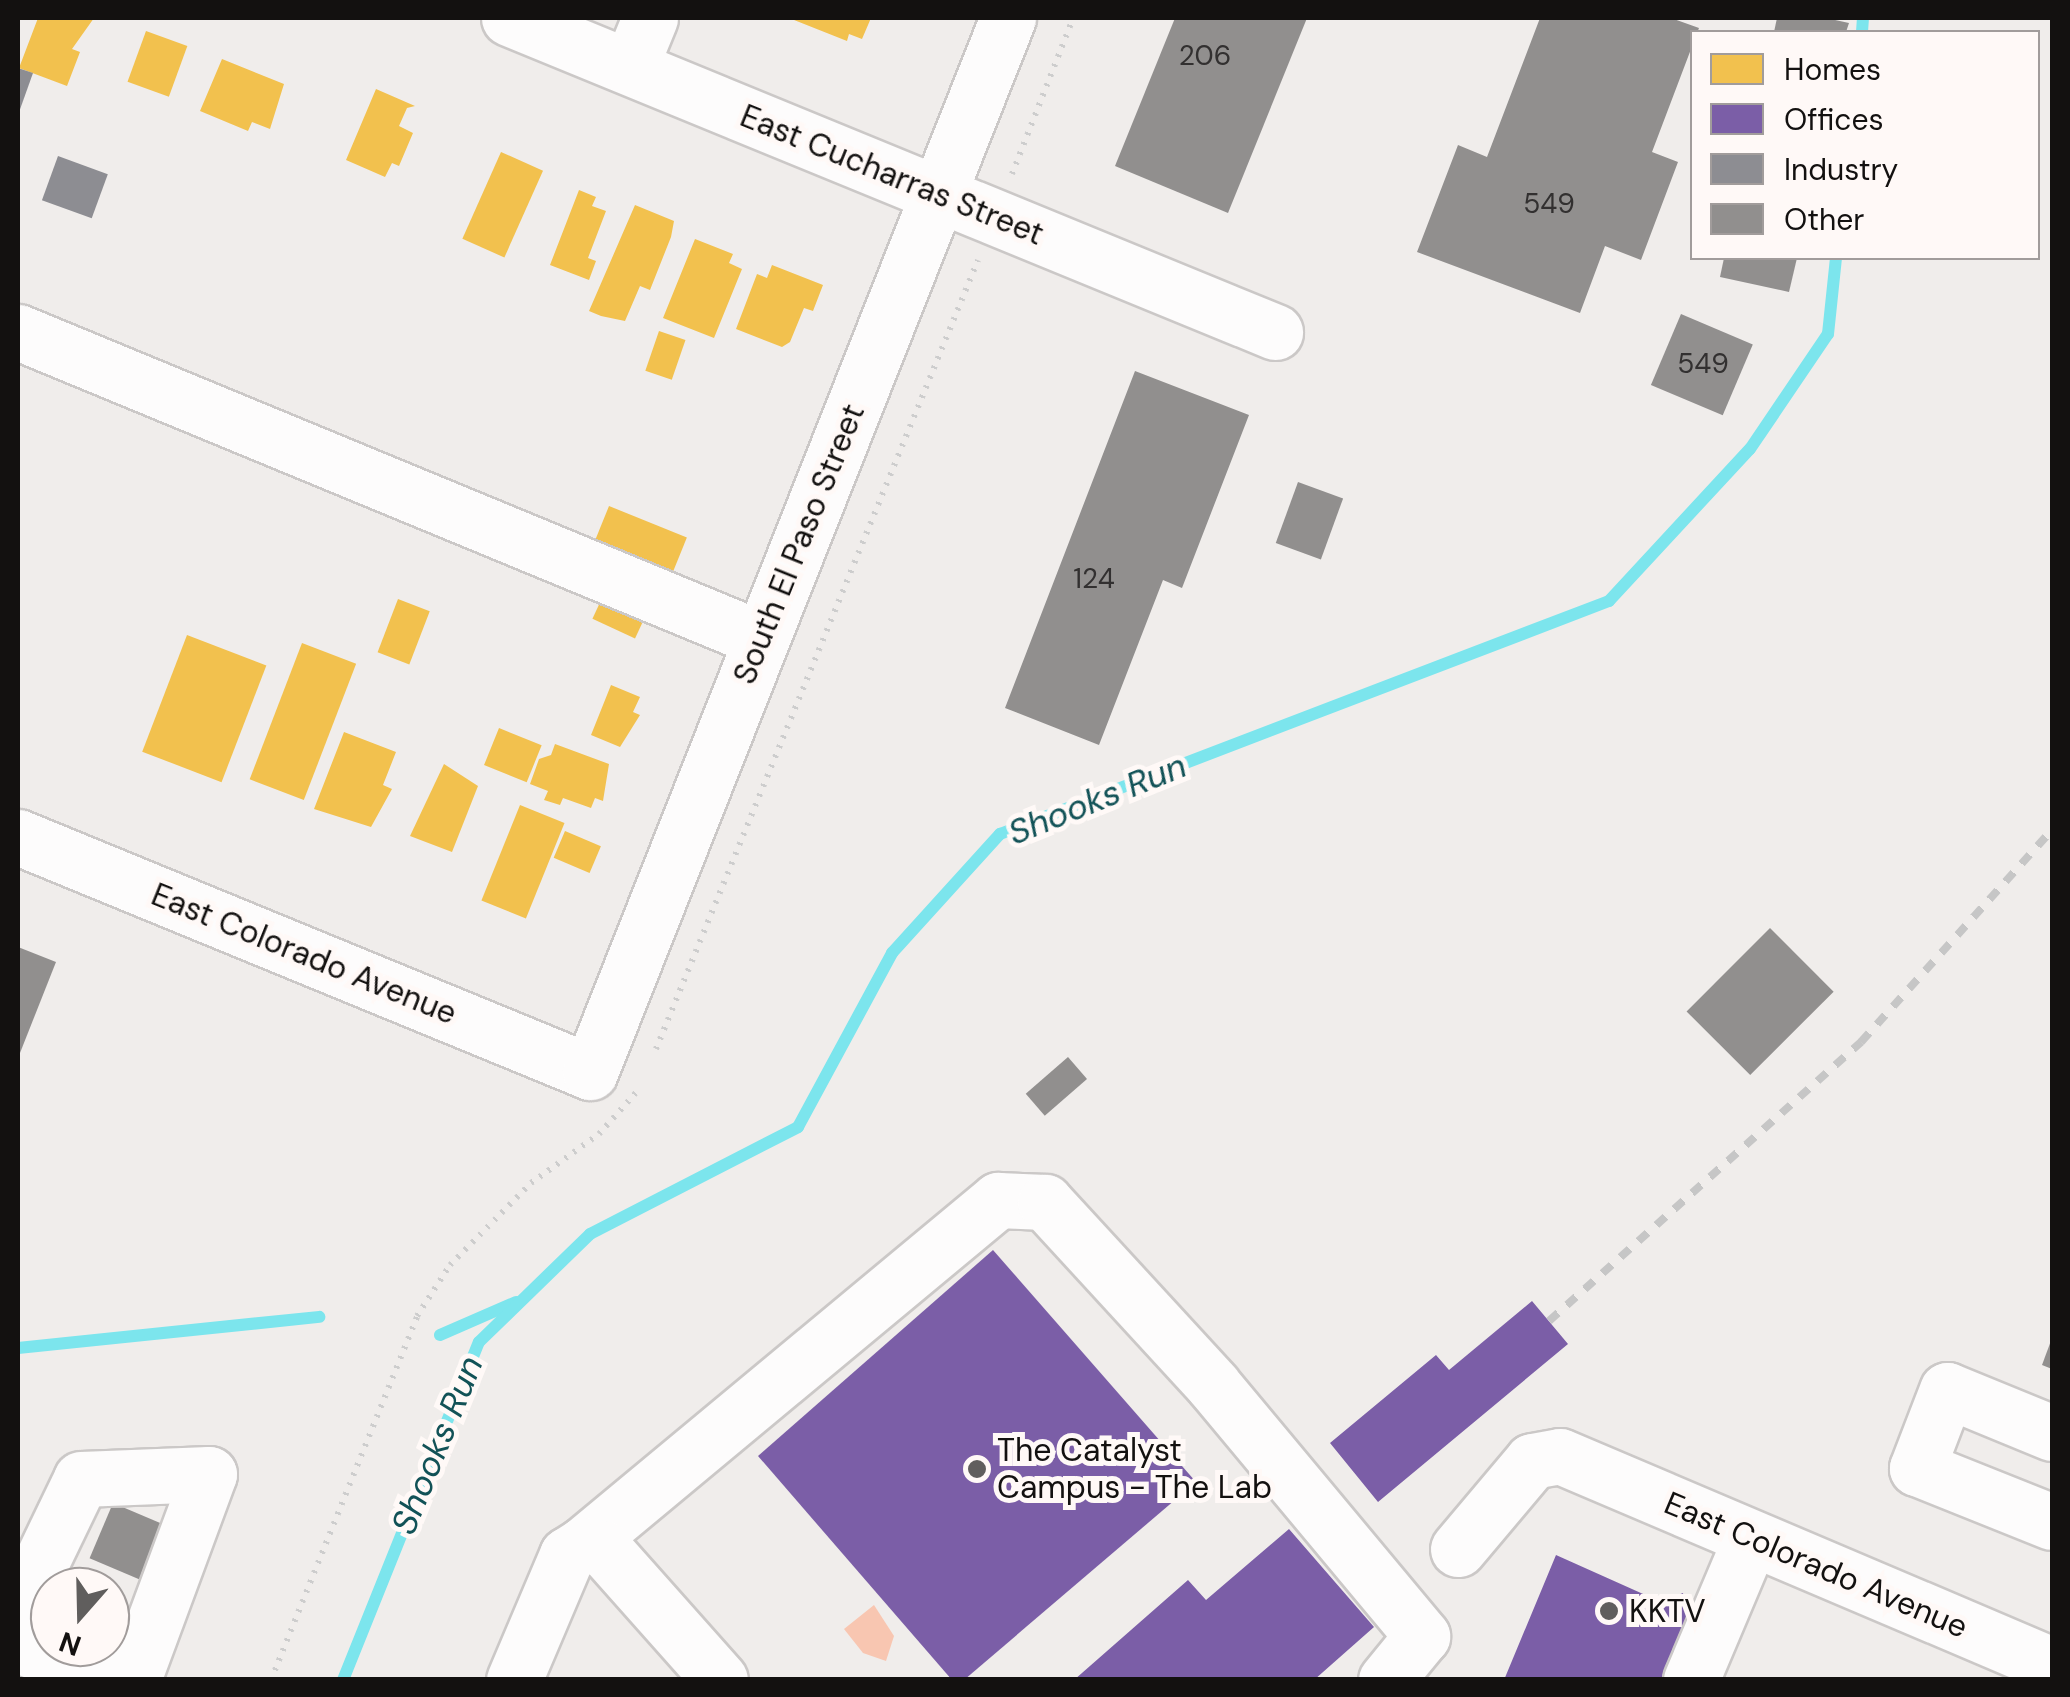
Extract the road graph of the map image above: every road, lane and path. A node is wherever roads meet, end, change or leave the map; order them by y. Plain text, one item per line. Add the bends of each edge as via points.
1 (509, 18) edge
2 (650, 18) edge
3 (1008, 18) edge
4 (630, 67) junction
5 (938, 194) junction
6 (18, 332) edge
7 (1275, 332) dead end
8 (761, 639) junction
9 (18, 837) edge
10 (590, 1072) joint
11 (2052, 1433) edge
12 (2052, 1522) edge
13 (1750, 1538) junction
14 (583, 1544) junction
15 (1458, 1549) dead end
16 (18, 1610) edge
17 (18, 1645) edge
18 (2042, 1668) edge
19 (1698, 1677) edge
20 (108, 1680) edge
21 (133, 1680) edge
22 (514, 1680) edge
23 (720, 1680) edge
24 (1386, 1680) edge

1 - 4 street, East Cucharras Street
2 - 4 street
3 - 5 street, South El Paso Street
4 - 5 street, East Cucharras Street
5 - 7 street, East Cucharras Street
5 - 8 street, South El Paso Street
6 - 8 street
8 - 10 street, South El Paso Street
9 - 10 street, East Colorado Avenue
11 - 12 street via 1947,1390 1917,1468
13 - 15 street, East Colorado Avenue via 1560,1456 1532,1461
13 - 18 street, East Colorado Avenue
13 - 19 street
14 - 22 street via 567,1555
14 - 23 street via 603,1548
14 - 24 street via 998,1200 1045,1202 1213,1386 1422,1636
16 - 21 street via 81,1479 209,1474
17 - 20 street

